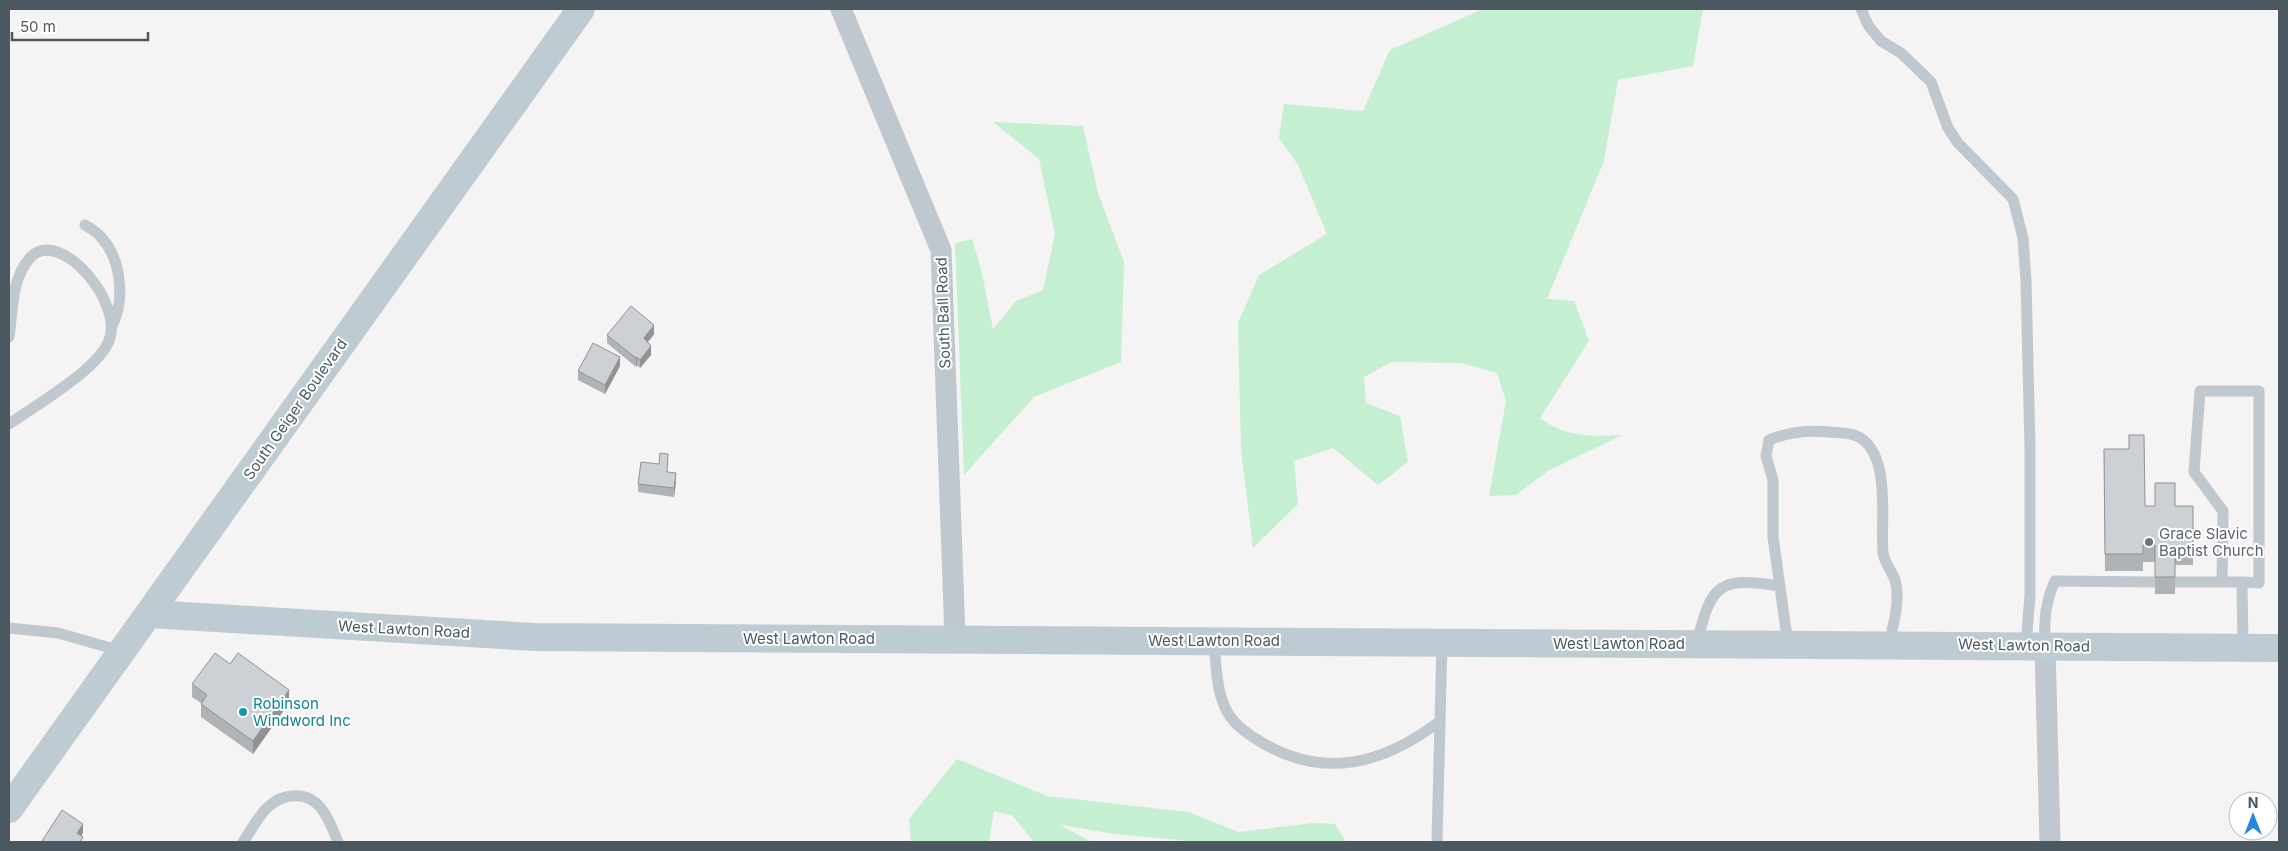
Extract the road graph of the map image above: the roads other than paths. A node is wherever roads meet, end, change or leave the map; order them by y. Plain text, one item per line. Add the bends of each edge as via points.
1 (580, 9) edge
2 (841, 9) edge
3 (1861, 9) edge
4 (86, 225) dead end
5 (113, 324) junction
6 (9, 337) edge
7 (9, 424) edge
8 (2155, 582) edge
9 (2175, 582) edge
10 (2222, 582) junction
11 (2242, 582) junction
12 (1779, 586) junction
13 (148, 614) junction
14 (9, 628) edge
15 (954, 638) junction
16 (1214, 640) junction
17 (1442, 641) junction
18 (1697, 643) junction
19 (1788, 644) junction
20 (1889, 644) junction
21 (2035, 645) junction
22 (2243, 648) junction
23 (2279, 648) edge
24 (123, 651) junction
25 (1440, 721) junction
26 (9, 809) edge
27 (244, 842) edge
28 (338, 842) edge
29 (1437, 842) edge
30 (2050, 842) edge

1 - 13 street, South Geiger Boulevard
2 - 15 street, South Ball Road via 941,250
3 - 21 lane via 1868,25 1881,41 1901,53 1931,82 1948,128 1958,143 2013,199 2023,238 2026,281 2030,594
4 - 5 lane via 108,247 117,270 120,296
5 - 6 lane via 104,298 80,267 63,254 37,252 21,272 13,297
5 - 7 lane via 102,353 74,378
8 - 21 lane via 2055,581
9 - 10 lane
10 - 11 lane
10 - 11 lane via 2223,511 2194,472 2200,392 2259,391 2259,583
11 - 22 lane
12 - 18 lane via 1748,581 1728,584 1716,592 1705,609
12 - 19 lane
12 - 20 lane via 1773,537 1773,480 1766,456 1769,440 1780,435 1810,431 1859,437 1868,445 1874,458 1883,493 1883,552 1895,582 1896,594
13 - 15 street, West Lawton Road via 534,637
13 - 24 street, South Geiger Boulevard
14 - 24 lane via 58,633
15 - 16 street, West Lawton Road
16 - 17 street, West Lawton Road
16 - 25 lane via 1218,687 1224,706 1247,733 1280,754 1328,764 1352,763 1406,744
17 - 18 street, West Lawton Road
17 - 25 lane
18 - 19 street, West Lawton Road
19 - 20 street, West Lawton Road
20 - 21 street, West Lawton Road
21 - 22 street, West Lawton Road
21 - 30 street
22 - 23 street, West Lawton Road
24 - 26 street, South Geiger Boulevard
25 - 29 lane
27 - 28 lane via 266,808 279,798 293,795 309,799 321,808

